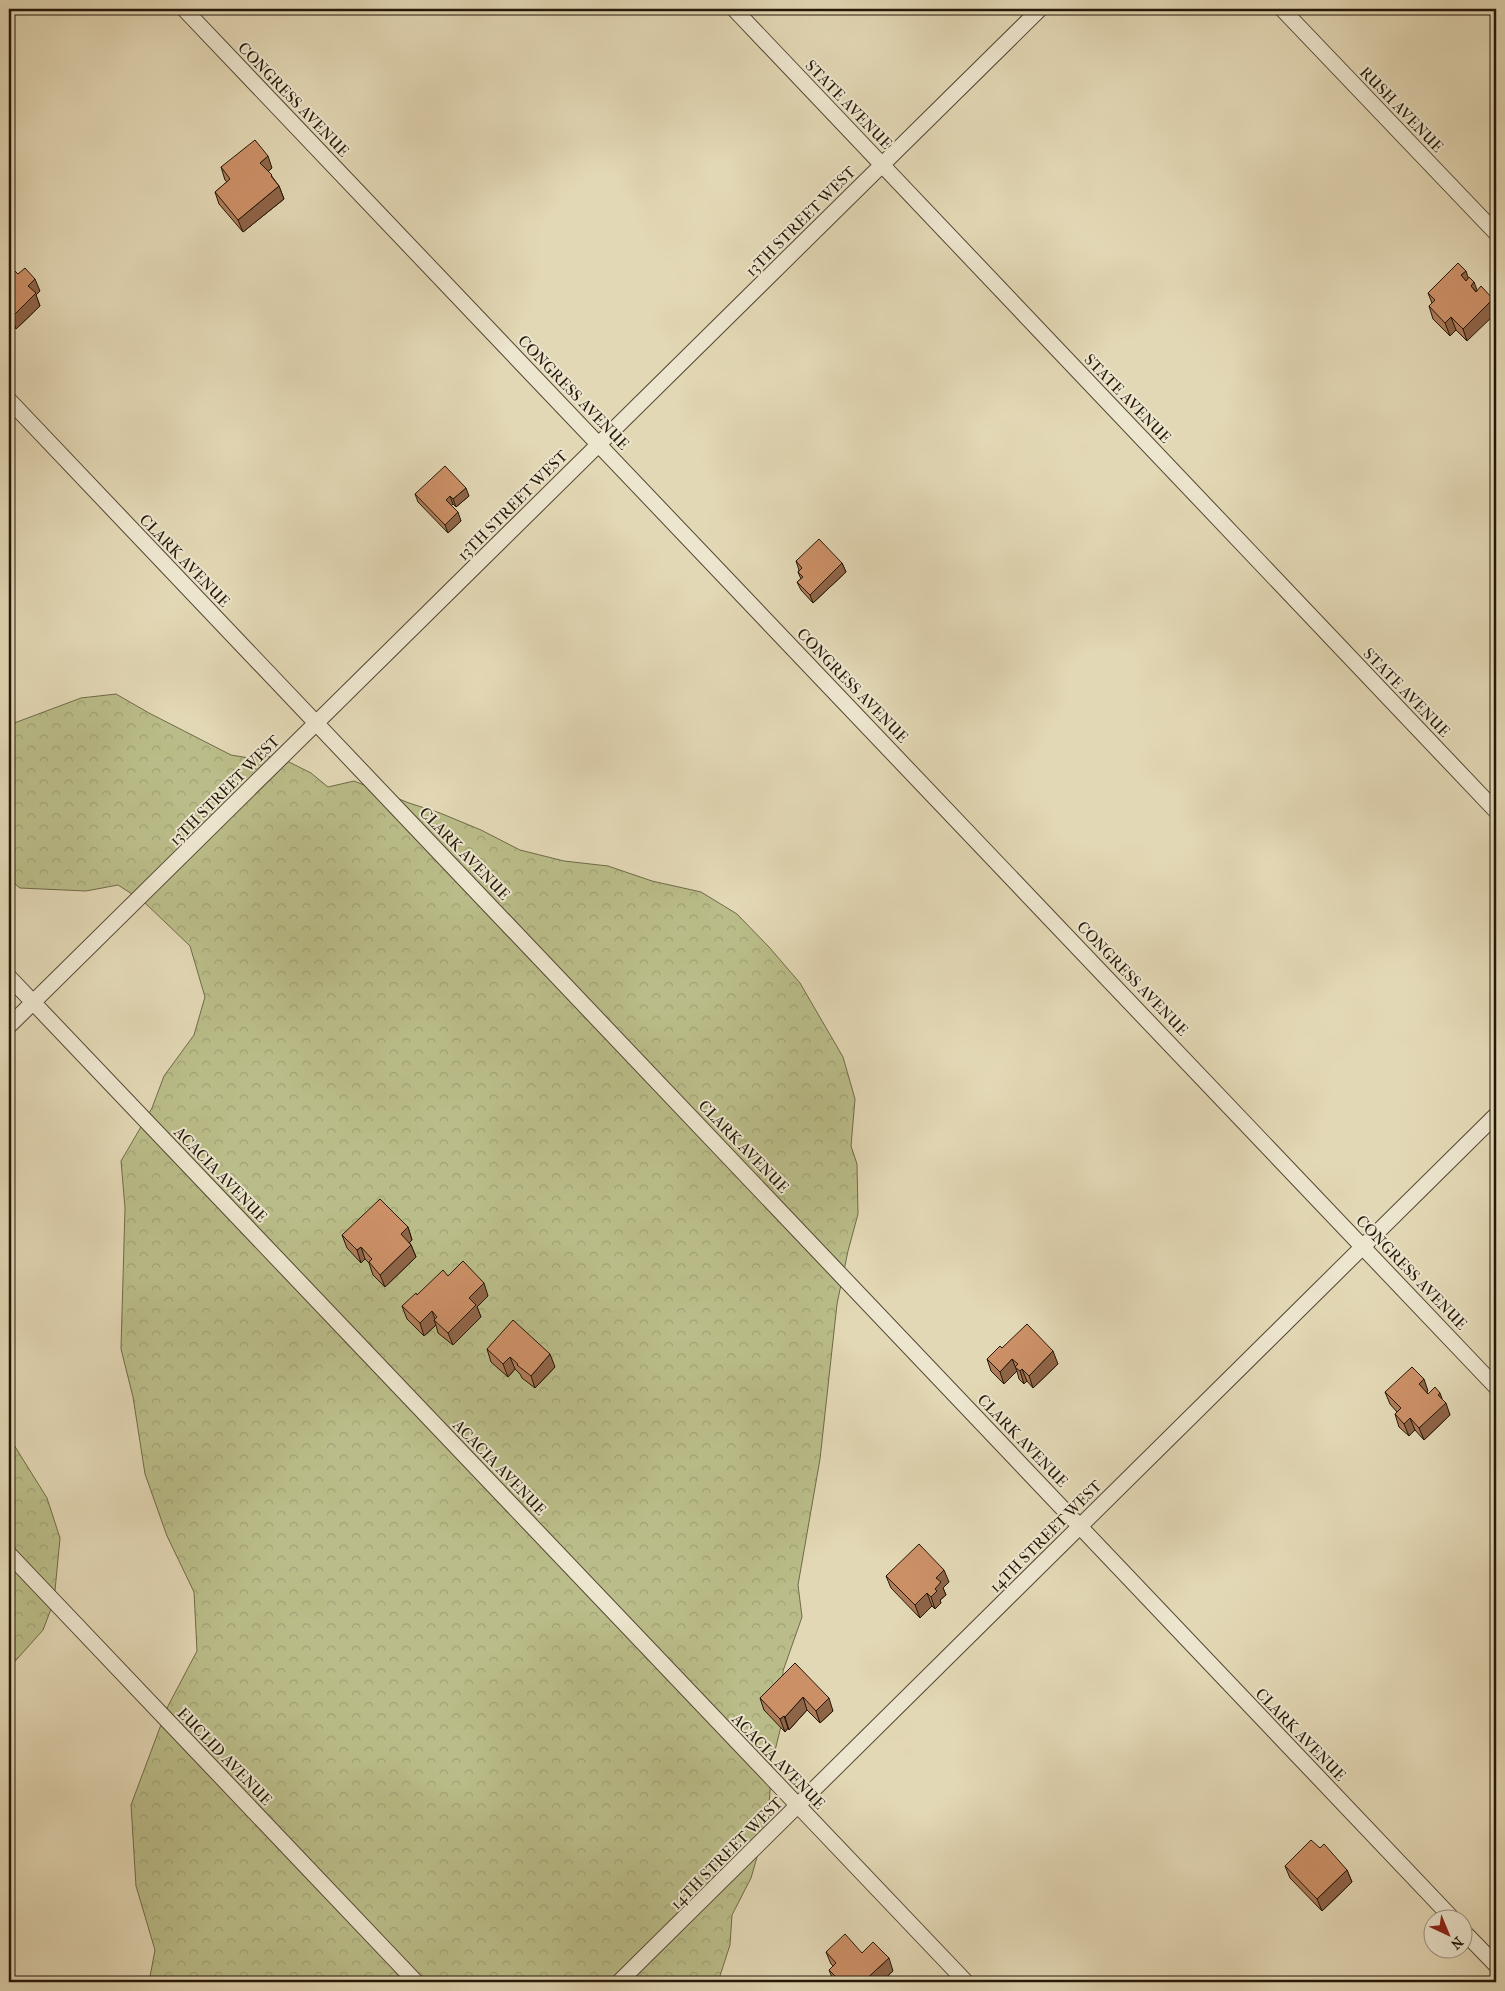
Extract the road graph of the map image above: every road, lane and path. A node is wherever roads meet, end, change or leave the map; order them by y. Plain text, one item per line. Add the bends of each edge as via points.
1 (184, 9) edge
2 (734, 9) edge
3 (1040, 9) edge
4 (1282, 9) edge
5 (882, 165) junction
6 (1496, 233) edge
7 (9, 400) edge
8 (600, 444) junction
9 (317, 723) junction
10 (1496, 811) edge
11 (9, 976) edge
12 (33, 1002) junction
13 (9, 1026) edge
14 (1496, 1115) edge
15 (1363, 1246) junction
16 (1496, 1386) edge
17 (1080, 1525) junction
18 (9, 1554) edge
19 (798, 1806) junction
20 (1443, 1908) edge
21 (1472, 1940) edge
22 (1496, 1965) edge
23 (416, 1982) edge
24 (619, 1982) edge
25 (966, 1982) edge

1 - 8 street, CONGRESS AVENUE
2 - 5 street, STATE AVENUE
3 - 5 street, 13TH STREET WEST
4 - 6 street, RUSH AVENUE
5 - 8 street, 13TH STREET WEST
5 - 10 street, STATE AVENUE
7 - 9 street, CLARK AVENUE
8 - 9 street, 13TH STREET WEST
8 - 15 street, CONGRESS AVENUE
9 - 12 street, 13TH STREET WEST
9 - 17 street, CLARK AVENUE
11 - 12 street, ACACIA AVENUE
12 - 13 street, 13TH STREET WEST
12 - 19 street, ACACIA AVENUE
14 - 15 street, 14TH STREET WEST
15 - 16 street, CONGRESS AVENUE
15 - 17 street, 14TH STREET WEST
17 - 19 street, 14TH STREET WEST
17 - 20 street, CLARK AVENUE
18 - 23 street, EUCLID AVENUE
19 - 24 street, 14TH STREET WEST
19 - 25 street, ACACIA AVENUE
21 - 22 street

